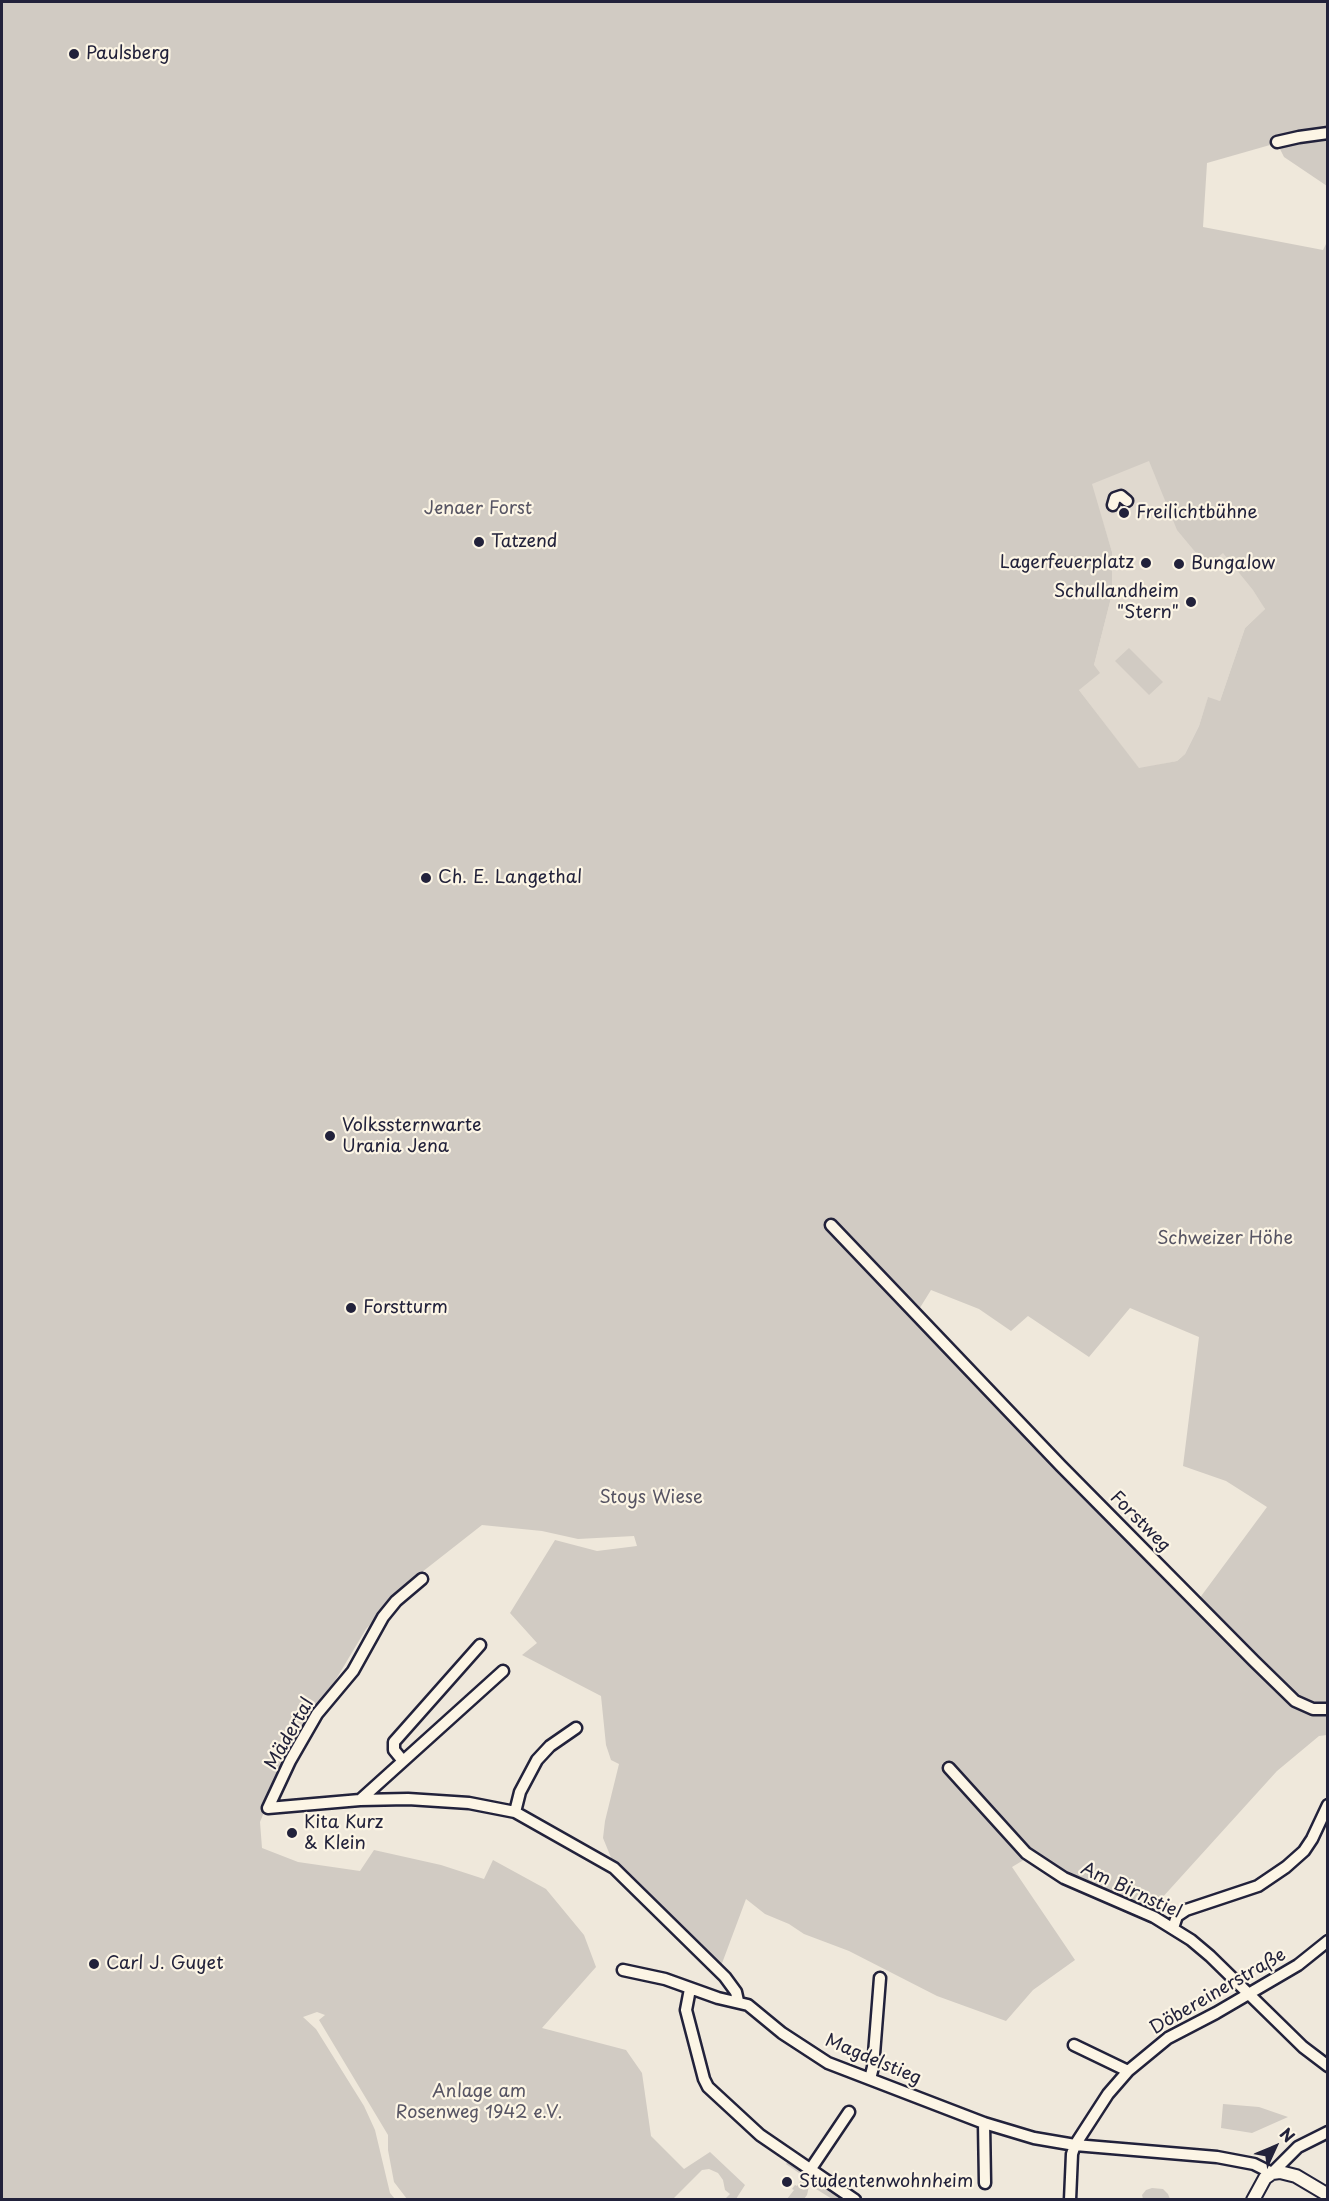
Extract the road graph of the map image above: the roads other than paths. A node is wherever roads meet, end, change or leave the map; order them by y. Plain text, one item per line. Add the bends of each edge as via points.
1 (1328, 133) edge
2 (1277, 142) dead end
3 (1127, 501) dead end
4 (1113, 505) dead end
5 (831, 1225) dead end
6 (422, 1579) dead end
7 (480, 1645) dead end
8 (503, 1671) dead end
9 (1328, 1709) edge
10 (576, 1728) dead end
11 (403, 1761) junction
12 (949, 1768) dead end
13 (360, 1800) junction
14 (1328, 1805) edge
15 (515, 1812) junction
16 (1173, 1928) junction
17 (1328, 1941) edge
18 (623, 1970) dead end
19 (880, 1978) dead end
20 (690, 1989) junction
21 (1248, 1993) junction
22 (738, 2001) junction
23 (1074, 2045) dead end
24 (1328, 2066) edge
25 (1128, 2071) junction
26 (870, 2079) junction
27 (849, 2112) dead end
28 (984, 2123) junction
29 (1328, 2132) edge
30 (1075, 2145) junction
31 (810, 2170) junction
32 (1272, 2173) junction
33 (985, 2182) dead end
34 (1328, 2195) edge
35 (855, 2199) edge
36 (1070, 2199) edge
37 (1253, 2199) edge

1 - 2 street
3 - 4 street via 1120,496 1114,498
5 - 9 street, Forstweg via 1061,1466 1295,1701 1313,1709
6 - 13 street, Mädertal via 383,1617 353,1671 317,1714 268,1808
7 - 11 street via 394,1742 394,1750
8 - 11 street
10 - 15 street via 537,1760 520,1792
11 - 13 street
12 - 16 street, Am Birnstiel via 1026,1853 1064,1878
13 - 15 street, Mädertal via 455,1801
14 - 16 street via 1304,1851 1286,1867 1258,1886 1186,1910 1177,1916
15 - 22 street, Mädertal via 614,1868 725,1977
16 - 21 street, Am Birnstiel via 1210,1956
17 - 21 street, Döbereinerstraße via 1298,1965
18 - 20 street, Magdelstieg
19 - 26 street
20 - 22 street, Magdelstieg
20 - 31 street via 686,2010 708,2087 760,2135
21 - 24 street, Am Birnstiel
21 - 25 street, Döbereinerstraße via 1168,2038
22 - 26 street, Magdelstieg via 756,2010 805,2050
23 - 25 street
25 - 30 street, Döbereinerstraße
26 - 28 street, Magdelstieg
27 - 31 street
28 - 30 street, Magdelstieg
28 - 33 street
29 - 32 street via 1298,2147
30 - 32 street, Magdelstieg via 1217,2157 1254,2164
30 - 36 street, Döbereinerstraße
31 - 35 street
32 - 34 main road, Magdelstieg via 1291,2174
32 - 37 main road

